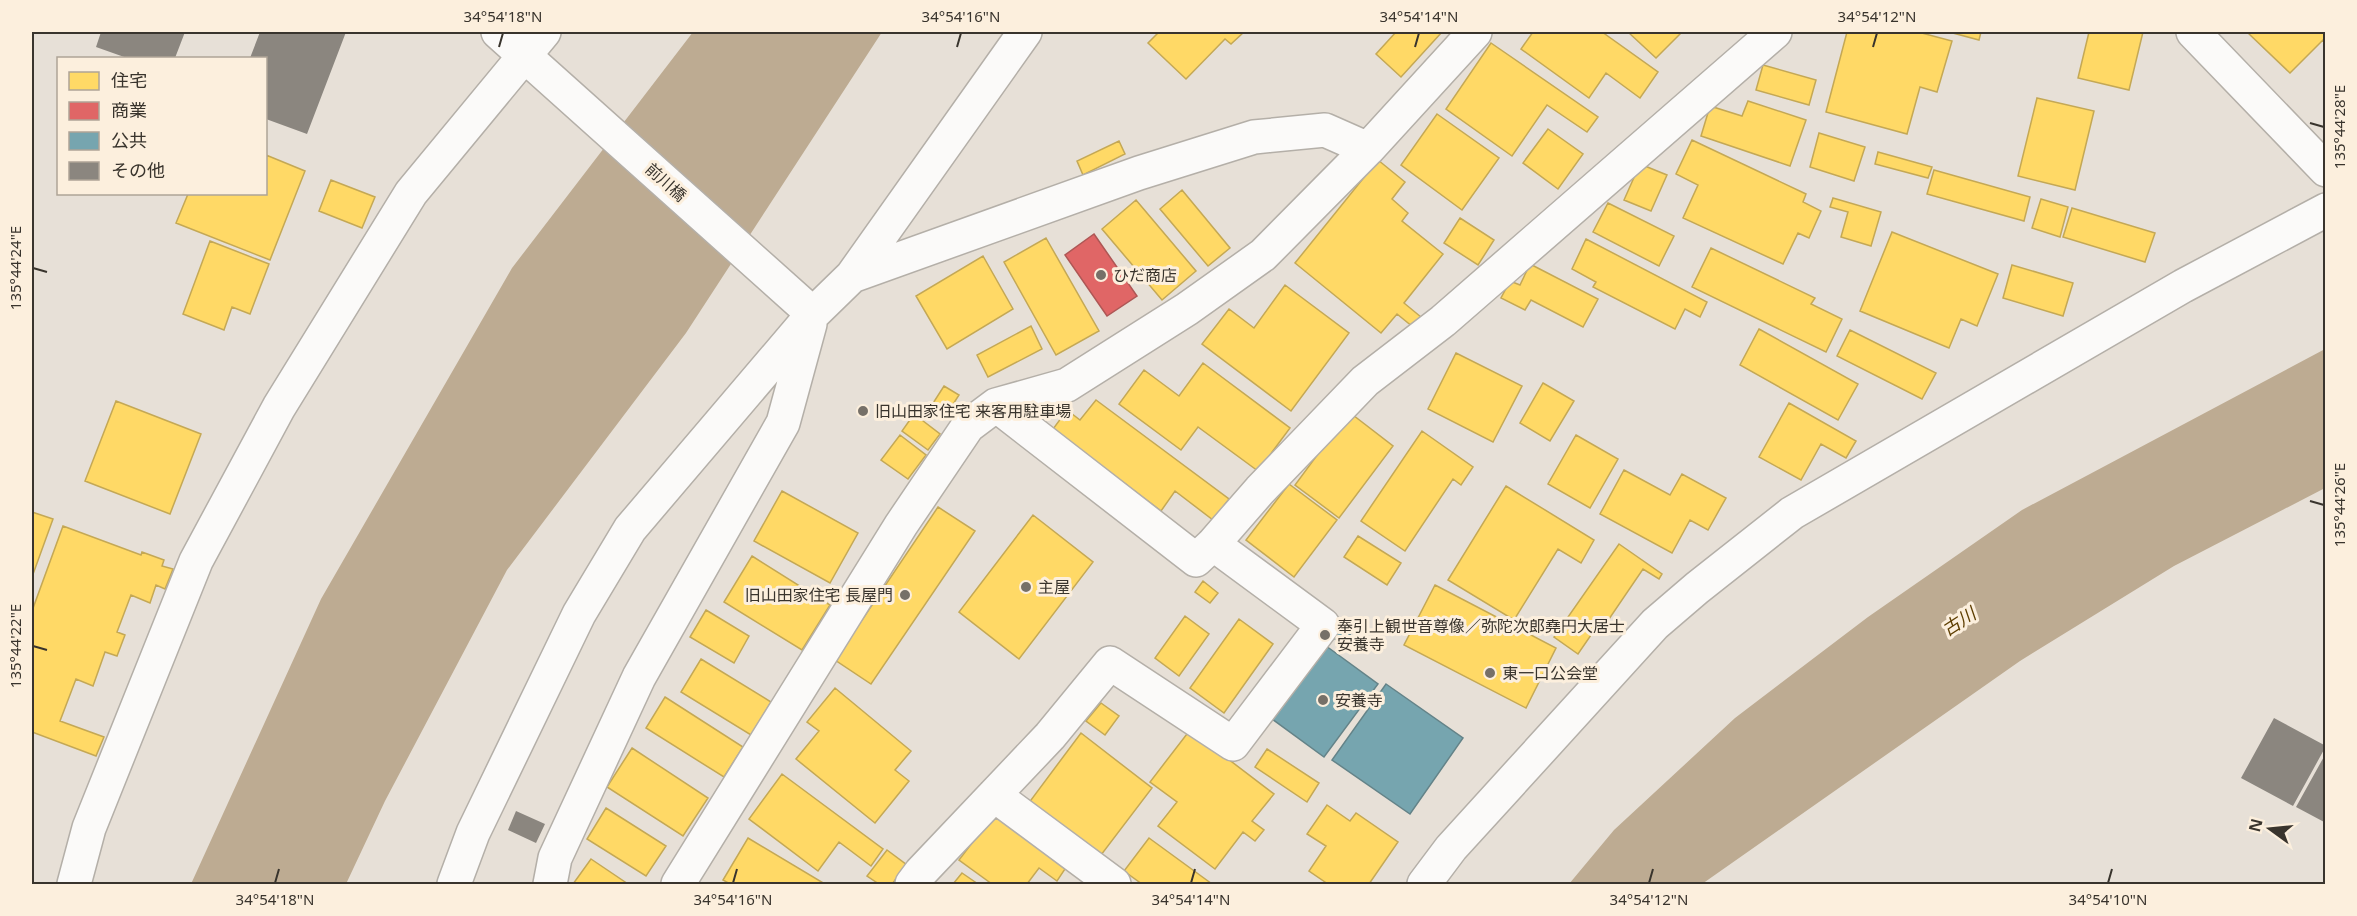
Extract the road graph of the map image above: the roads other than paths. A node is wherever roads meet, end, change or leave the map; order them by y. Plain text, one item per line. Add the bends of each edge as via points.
1 (498, 32) edge
2 (1025, 32) edge
3 (1475, 32) edge
4 (2193, 32) edge
5 (1755, 37) edge
6 (538, 53) edge
7 (1368, 149) junction
8 (2325, 170) edge
9 (2325, 210) edge
10 (852, 276) junction
11 (813, 314) junction
12 (996, 405) junction
13 (1205, 552) junction
14 (994, 795) junction
15 (689, 881) edge
16 (74, 885) edge
17 (454, 885) edge
18 (550, 885) edge
19 (912, 885) edge
20 (1114, 885) edge
21 (1424, 885) edge

1 - 6 street, 前川橋
2 - 10 street
3 - 7 street
4 - 8 street
5 - 13 street via 1443,321 1365,381
6 - 11 street, 前川橋
6 - 16 street via 411,193 279,407 196,561 89,828
7 - 10 street via 1325,130 1254,138 1139,173
7 - 12 street via 1263,255 1187,309 1067,385
9 - 21 street via 2183,286 1792,513 1655,624 1451,848
10 - 11 street
11 - 17 street via 630,529 579,614 473,833
11 - 18 street via 783,423 639,677 555,858
12 - 13 street
12 - 15 street via 968,426 901,525
13 - 14 street via 1323,626 1233,744 1110,663 1050,736
14 - 19 street
14 - 20 street

